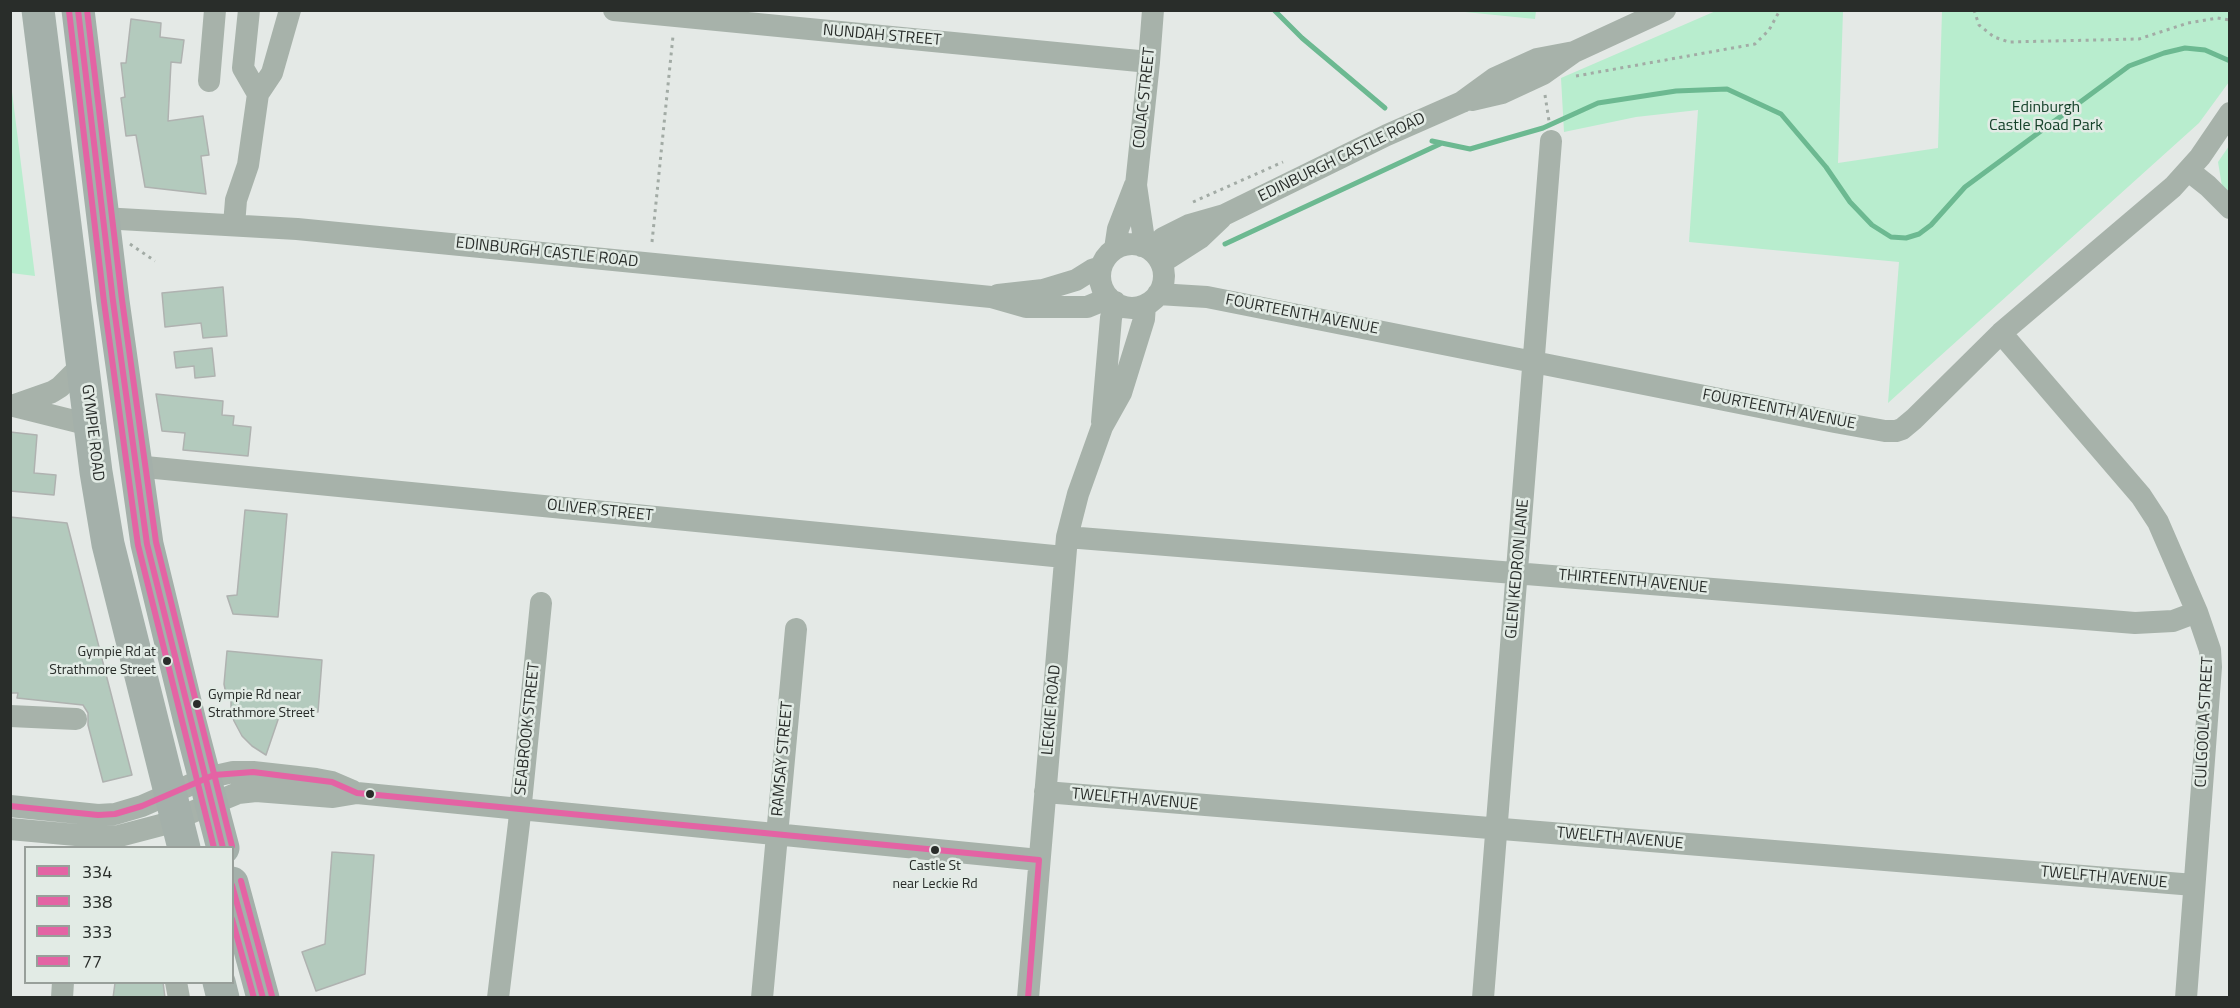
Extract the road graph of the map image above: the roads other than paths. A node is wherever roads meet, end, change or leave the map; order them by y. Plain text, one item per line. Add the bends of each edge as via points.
1 (38, 10) edge
2 (78, 10) edge
3 (215, 10) edge
4 (249, 10) edge
5 (290, 10) edge
6 (614, 10) edge
7 (1153, 10) edge
8 (1665, 10) edge
9 (1149, 62) junction
10 (209, 81) dead end
11 (258, 94) junction
12 (2229, 113) edge
13 (1551, 141) dead end
14 (2189, 171) junction
15 (1136, 184) junction
16 (2229, 208) edge
17 (102, 218) junction
18 (234, 225) junction
19 (1115, 249) junction
20 (1101, 267) junction
21 (1153, 272) junction
22 (991, 297) junction
23 (1112, 300) junction
24 (2001, 333) junction
25 (1535, 362) junction
26 (83, 364) junction
27 (13, 405) edge
28 (90, 424) junction
29 (1102, 427) junction
30 (135, 466) junction
31 (1066, 547) junction
32 (1518, 572) junction
33 (541, 603) dead end
34 (2198, 612) junction
35 (796, 629) dead end
36 (10, 716) edge
37 (76, 719) dead end
38 (209, 790) junction
39 (1045, 792) junction
40 (10, 806) edge
41 (520, 809) junction
42 (43, 810) junction
43 (177, 820) edge
44 (10, 829) edge
45 (1497, 829) junction
46 (776, 834) junction
47 (41, 840) edge
48 (223, 846) edge
49 (1039, 860) junction
50 (2194, 885) junction
51 (234, 891) edge
52 (262, 998) edge
53 (498, 998) edge
54 (762, 998) edge
55 (1028, 998) edge
56 (1483, 998) edge
57 (2186, 998) edge

1 - 26 highway, GYMPIE ROAD
2 - 17 highway
3 - 10 street
4 - 11 street via 243,68
5 - 11 street via 272,73
6 - 9 street, NUNDAH STREET
7 - 9 street, COLAC STREET
8 - 21 street, EDINBURGH CASTLE ROAD via 1574,52 1536,59 1495,78 1462,102 1224,215 1163,238
9 - 15 street, COLAC STREET
11 - 18 street
12 - 14 street, FOURTEENTH AVENUE
13 - 25 street, GLEN KEDRON LANE
14 - 16 street
14 - 24 street, FOURTEENTH AVENUE
15 - 19 street, COLAC STREET via 1118,229
15 - 21 street, COLAC STREET
17 - 18 street, EDINBURGH CASTLE ROAD
17 - 30 highway
18 - 22 street, EDINBURGH CASTLE ROAD
19 - 20 street
19 - 21 street via 1133,244
20 - 22 street, EDINBURGH CASTLE ROAD via 1043,290
20 - 23 street via 1101,284
21 - 23 street via 1135,308
21 - 25 street, FOURTEENTH AVENUE via 1208,297
21 - 29 street, LECKIE ROAD via 1144,318 1121,393
22 - 23 street, EDINBURGH CASTLE ROAD via 1026,307 1087,307
23 - 29 street, LECKIE ROAD
24 - 25 street, FOURTEENTH AVENUE via 1914,419 1902,429 1890,431
24 - 34 street, CULGOOLA STREET via 2140,496 2158,522
25 - 32 street, GLEN KEDRON LANE
26 - 27 street via 60,387
26 - 28 highway, GYMPIE ROAD
27 - 28 street
28 - 43 highway, GYMPIE ROAD via 108,544
29 - 31 street, LECKIE ROAD via 1078,494
30 - 31 street, OLIVER STREET
30 - 38 highway via 162,611
31 - 32 street, THIRTEENTH AVENUE
31 - 39 street, LECKIE ROAD
32 - 34 street, THIRTEENTH AVENUE via 2135,623 2173,621
32 - 45 street, GLEN KEDRON LANE
33 - 41 street, SEABROOK STREET
34 - 50 street, CULGOOLA STREET via 2211,667
35 - 46 street, RAMSAY STREET
36 - 37 street
38 - 41 street via 333,797 357,793
38 - 43 street
38 - 48 highway
39 - 45 street, TWELFTH AVENUE
39 - 49 street, LECKIE ROAD
40 - 42 street
41 - 46 street
41 - 53 street, SEABROOK STREET
42 - 43 street via 98,815 142,806
42 - 47 street
43 - 47 street via 119,836
44 - 47 street
45 - 50 street, TWELFTH AVENUE
45 - 56 street, GLEN KEDRON LANE
46 - 49 street
46 - 54 street, RAMSAY STREET
49 - 55 street, LECKIE ROAD
50 - 57 street, CULGOOLA STREET
51 - 52 highway

